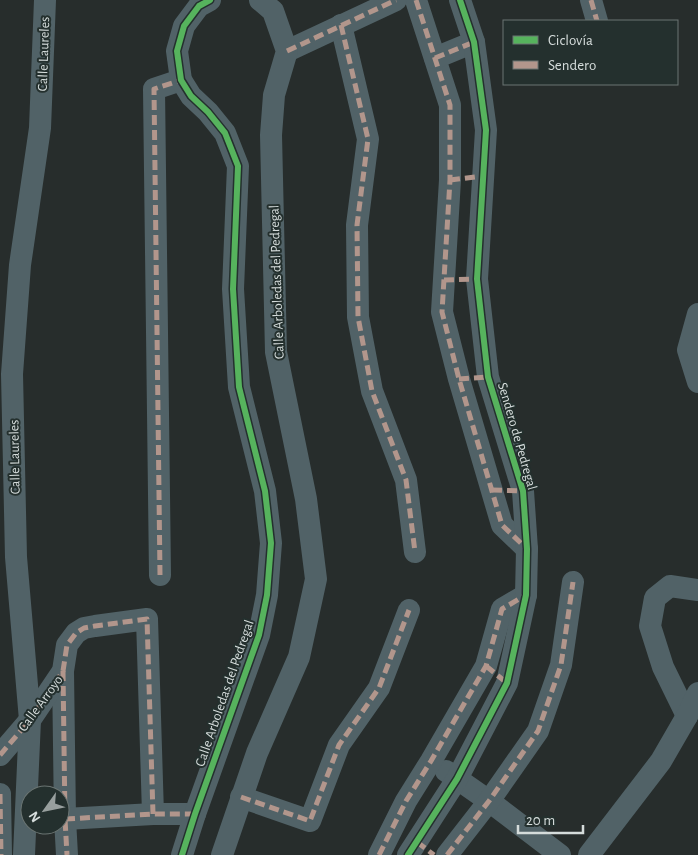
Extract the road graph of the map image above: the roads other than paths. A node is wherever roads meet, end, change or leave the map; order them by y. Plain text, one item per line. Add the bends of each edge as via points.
1 (45, 0) edge
2 (210, 0) edge
3 (260, 0) edge
4 (396, 0) edge
5 (416, 0) edge
6 (460, 0) edge
7 (591, 0) edge
8 (597, 20) edge
9 (341, 26) junction
10 (474, 42) junction
11 (286, 51) junction
12 (435, 58) junction
13 (181, 80) junction
14 (484, 176) junction
15 (450, 180) junction
16 (477, 279) junction
17 (444, 280) junction
18 (698, 314) edge
19 (488, 377) junction
20 (459, 379) junction
21 (698, 382) edge
22 (492, 490) junction
23 (523, 491) junction
24 (527, 549) junction
25 (415, 552) dead end
26 (8, 557) edge
27 (160, 575) dead end
28 (572, 582) dead end
29 (698, 590) edge
30 (526, 595) junction
31 (409, 610) dead end
32 (486, 666) junction
33 (63, 671) junction
34 (507, 683) junction
35 (698, 693) edge
36 (687, 716) junction
37 (30, 720) junction
38 (0, 755) edge
39 (431, 761) junction
40 (457, 779) junction
41 (65, 785) edge
42 (0, 794) edge
43 (241, 797) junction
44 (489, 801) junction
45 (153, 814) junction
46 (194, 814) junction
47 (70, 819) edge
48 (66, 835) edge
49 (420, 851) edge
50 (381, 854) edge
51 (1, 855) edge
52 (24, 855) edge
53 (67, 855) edge
54 (182, 855) edge
55 (222, 855) edge
56 (447, 855) edge
57 (560, 855) edge
58 (589, 855) edge

1 - 26 street, Calle Laureles via 40,128 20,265 12,374
2 - 13 street, Calle Arboledas del Pedregal via 199,6 184,26 177,51
3 - 11 street via 273,11
4 - 9 street
5 - 12 street
6 - 10 street, Sendero de Pedregal
7 - 8 street
9 - 11 street
9 - 25 street via 368,139 357,225 358,316 372,391 406,480
10 - 12 street
10 - 14 street, Sendero de Pedregal via 486,130
11 - 43 street, Calle Arboledas del Pedregal via 274,95 271,135 276,352 306,499 316,579 299,658 256,753
12 - 15 street via 450,105
13 - 27 street via 154,89
13 - 46 street, Calle Arboledas del Pedregal via 191,96 225,133 238,166 233,289 239,387 265,491 271,543 267,595 259,635
14 - 15 street
14 - 16 street, Sendero de Pedregal
15 - 17 street
16 - 17 street
16 - 19 street, Sendero de Pedregal
17 - 20 street via 442,312
18 - 21 street via 688,350
19 - 20 street
19 - 23 street, Sendero de Pedregal
20 - 22 street
22 - 23 street
22 - 24 street via 502,525
23 - 24 street, Sendero de Pedregal
24 - 30 street, Sendero de Pedregal
26 - 37 street, Calle Laureles
28 - 44 street via 562,666 538,731
29 - 36 street via 670,586 655,598 650,626 663,667
30 - 32 street via 502,609
30 - 34 street, Sendero de Pedregal
31 - 43 street via 379,688 339,745 310,821
32 - 34 street
32 - 39 street
33 - 37 street, Calle Arroyo
33 - 41 street
33 - 45 street, Calle Arroyo via 67,645 76,632 89,627 147,619
34 - 40 street, Sendero de Pedregal
35 - 36 street
36 - 58 street via 661,761
37 - 38 street, Calle Arroyo
37 - 52 street, Calle Laureles
39 - 40 street
39 - 50 street via 406,801
40 - 44 street
40 - 49 street, Sendero de Pedregal
42 - 51 street
43 - 55 street, Calle Arboledas del Pedregal
44 - 56 street
44 - 57 street
45 - 46 street
45 - 47 street
46 - 54 street, Calle Arboledas del Pedregal
48 - 53 street

